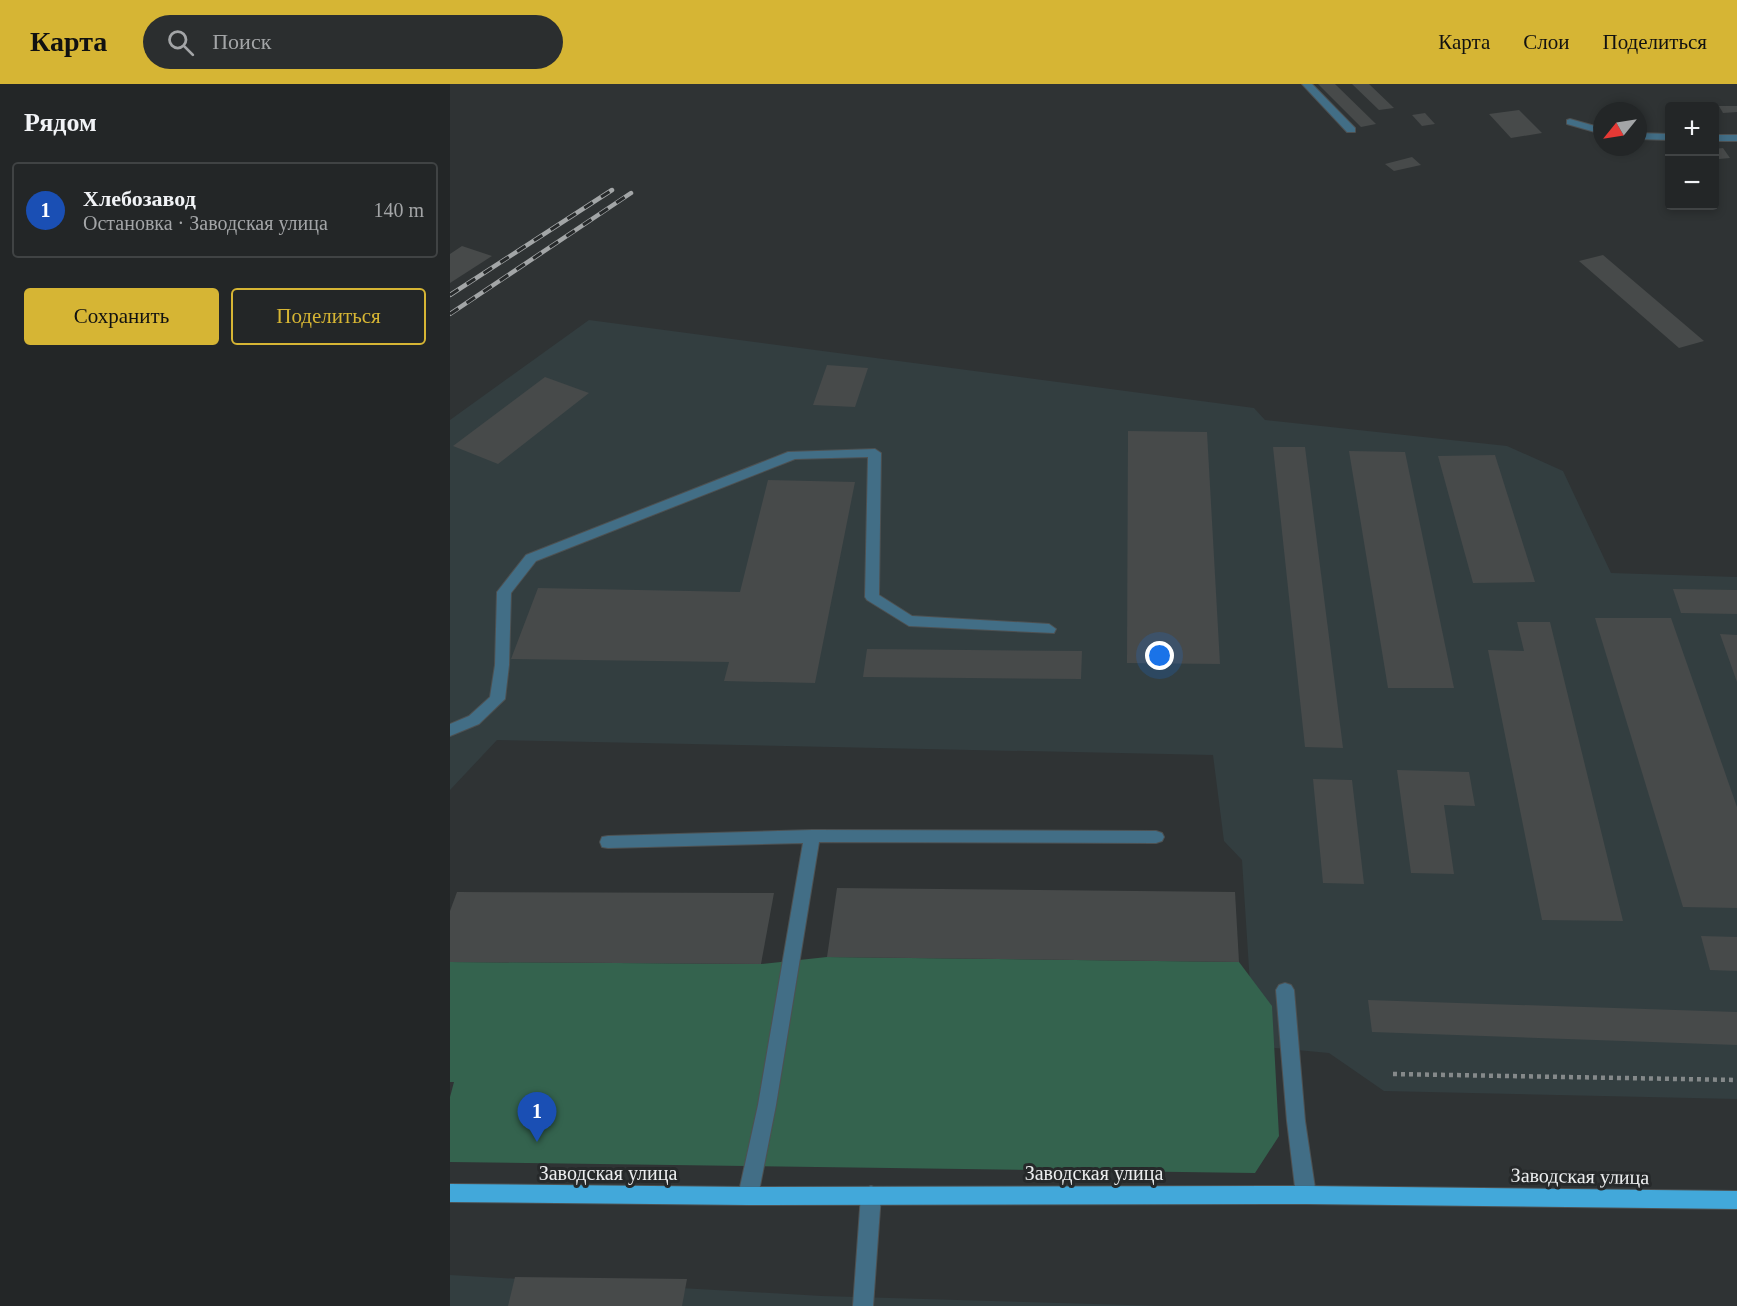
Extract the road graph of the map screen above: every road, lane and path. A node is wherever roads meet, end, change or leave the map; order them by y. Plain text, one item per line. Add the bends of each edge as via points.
1 (1307, 84) edge
2 (1570, 122) dead end
3 (1593, 128) edge
4 (1351, 130) dead end
5 (1647, 136) edge
6 (1665, 137) edge
7 (1719, 138) edge
8 (1737, 138) edge
9 (1049, 629) dead end
10 (450, 730) edge
11 (812, 836) junction
12 (1156, 837) dead end
13 (608, 842) dead end
14 (1285, 990) dead end
15 (1393, 1074) dead end
16 (1737, 1080) edge
17 (450, 1193) edge
18 (872, 1195) junction
19 (1306, 1195) junction
20 (748, 1196) junction
21 (1737, 1200) edge
22 (862, 1306) edge

1 - 4 street
2 - 3 street
5 - 6 street
7 - 8 street
9 - 10 street via 909,621 872,597 875,453 793,454 531,558 504,592 497,699 474,720
11 - 12 street
11 - 13 street
11 - 20 street
14 - 19 street
15 - 16 path
17 - 20 main road, Заводская улица
18 - 19 main road, Заводская улица
18 - 20 main road, Заводская улица
18 - 22 street
19 - 21 main road, Заводская улица

